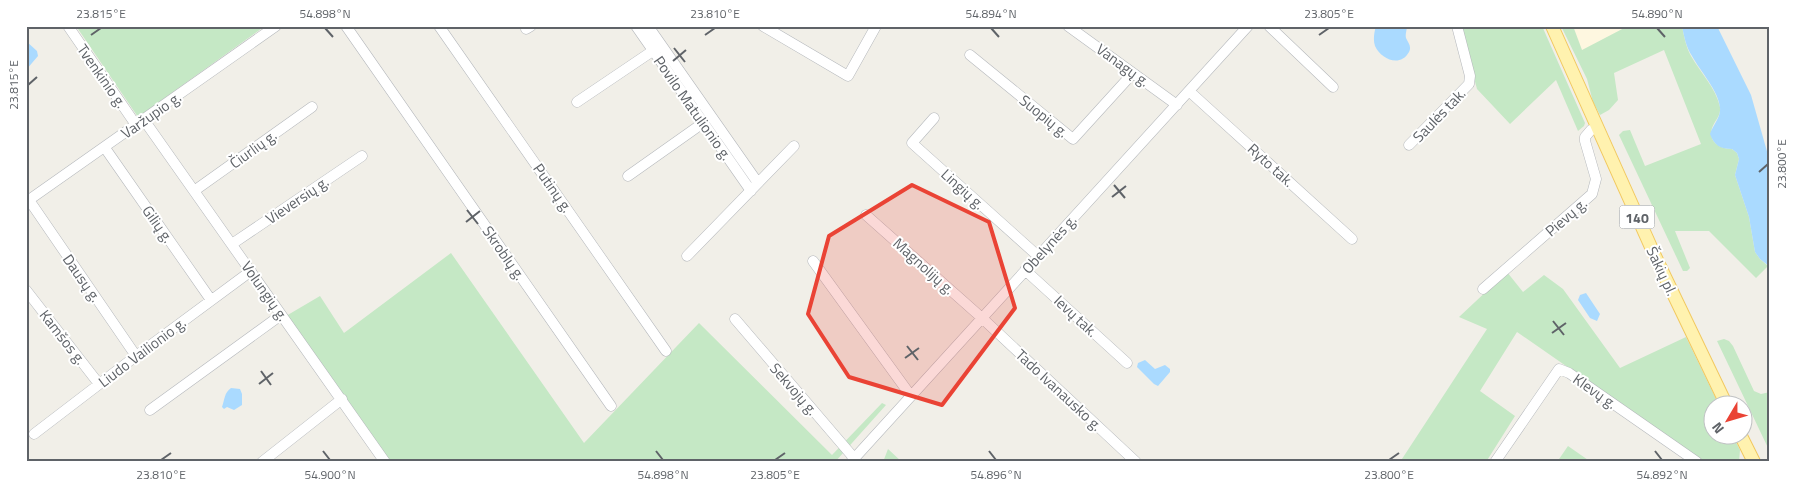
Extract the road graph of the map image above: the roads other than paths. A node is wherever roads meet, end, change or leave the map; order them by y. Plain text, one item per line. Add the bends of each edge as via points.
1 (68, 26) edge
2 (276, 26) edge
3 (346, 26) edge
4 (439, 26) edge
5 (636, 26) edge
6 (648, 26) edge
7 (763, 26) edge
8 (876, 26) edge
9 (1068, 26) edge
10 (1248, 26) edge
11 (1268, 26) edge
12 (1457, 26) edge
13 (1552, 26) edge
14 (657, 48) junction
15 (970, 55) dead end
16 (1133, 73) junction
17 (1333, 87) dead end
18 (1189, 91) junction
19 (577, 102) dead end
20 (1177, 104) junction
21 (312, 107) dead end
22 (934, 118) dead end
23 (140, 123) junction
24 (703, 123) junction
25 (1597, 128) junction
26 (794, 146) dead end
27 (1408, 146) dead end
28 (104, 148) junction
29 (362, 156) dead end
30 (628, 176) dead end
31 (754, 187) junction
32 (194, 191) junction
33 (27, 201) edge
34 (866, 215) dead end
35 (1352, 239) dead end
36 (232, 244) junction
37 (687, 256) dead end
38 (1038, 256) junction
39 (813, 261) dead end
40 (1025, 270) junction
41 (251, 271) junction
42 (1483, 289) dead end
43 (26, 290) edge
44 (211, 300) junction
45 (281, 315) junction
46 (982, 318) junction
47 (735, 320) dead end
48 (666, 350) dead end
49 (136, 356) junction
50 (1127, 363) dead end
51 (99, 384) junction
52 (911, 396) junction
53 (1722, 396) edge
54 (342, 400) junction
55 (612, 406) dead end
56 (150, 410) dead end
57 (34, 434) dead end
58 (1745, 446) edge
59 (1750, 459) edge
60 (852, 460) edge
61 (262, 462) edge
62 (385, 462) edge
63 (1136, 462) edge
64 (1495, 462) edge
65 (1697, 462) edge

1 - 23 street, Tvenkinio g.
2 - 23 street, Varžupio g.
3 - 55 street, Skroblų g.
4 - 48 street, Putinų g.
5 - 14 street, Povilo Matulionio g.
6 - 14 street, Povilo Matulionio g.
7 - 8 street via 848,76
9 - 16 street, Vanagų g.
10 - 18 street, Obelynės g.
11 - 17 street
12 - 27 street, Saulės tak. via 1470,76 1469,84
13 - 25 main road, Šakių pl. / 140
14 - 19 street
14 - 24 street, Povilo Matulionio g.
14 - 31 street, Povilo Matulionio g.
15 - 16 street, Suopių g. via 1073,139
16 - 20 street, Vanagų g.
18 - 20 street, Obelynės g.
18 - 35 street, Ryto tak.
20 - 38 street, Obelynės g.
21 - 32 street, Čiurlių g.
22 - 38 street, Lingių g. via 912,143
23 - 28 street, Varžupio g.
23 - 32 street, Volungių g.
24 - 30 street
24 - 31 street, Povilo Matulionio g.
25 - 42 street, Pievų g. via 1585,136 1596,179 1592,194
25 - 53 main road, Šakių pl. / 140
26 - 31 street
28 - 33 street, Varžupio g.
28 - 44 street, Gilių g.
29 - 36 street, Vieversių g.
31 - 37 street
32 - 36 street, Volungių g.
33 - 49 street, Dausų g.
34 - 46 street, Magnolijų g.
36 - 41 street, Volungių g.
38 - 40 street, Obelynės g.
39 - 52 street
40 - 46 street, Obelynės g.
40 - 50 street, Ievų tak.
41 - 44 street, Liudo Vailionio g.
41 - 45 street, Volungių g.
43 - 51 street, Kamšos g.
44 - 49 street, Liudo Vailionio g.
45 - 54 street, Volungių g.
45 - 56 street
46 - 52 street, Obelynės g.
46 - 63 street, Tado Ivanausko g.
47 - 60 street, Sekvojų g.
49 - 51 street, Liudo Vailionio g.
51 - 57 street, Liudo Vailionio g.
52 - 60 street, Obelynės g.
54 - 61 street
54 - 62 street, Volungių g.
58 - 59 main road
64 - 65 street, Klevų g. via 1559,369

